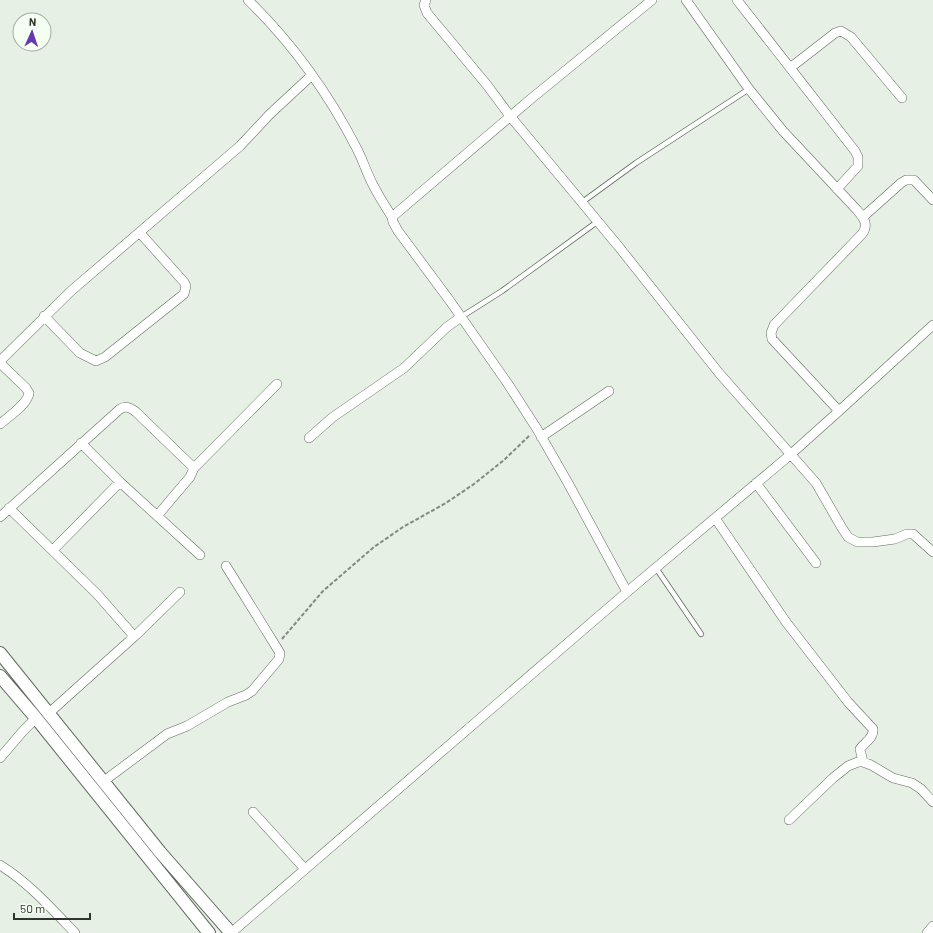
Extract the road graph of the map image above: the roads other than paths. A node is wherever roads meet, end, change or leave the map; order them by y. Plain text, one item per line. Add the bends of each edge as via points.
1 (248, 0) edge
2 (426, 0) edge
3 (652, 0) edge
4 (686, 0) edge
5 (737, 0) edge
6 (790, 68) junction
7 (312, 75) junction
8 (748, 89) junction
9 (902, 98) dead end
10 (510, 116) junction
11 (837, 189) junction
12 (933, 200) edge
13 (581, 203) junction
14 (392, 217) junction
15 (863, 217) junction
16 (597, 222) junction
17 (140, 233) junction
18 (44, 316) junction
19 (461, 317) junction
20 (933, 325) edge
21 (0, 362) edge
22 (277, 384) dead end
23 (609, 390) dead end
24 (839, 411) junction
25 (0, 424) edge
26 (539, 433) junction
27 (309, 438) dead end
28 (81, 443) junction
29 (790, 455) junction
30 (194, 468) junction
31 (120, 482) junction
32 (756, 483) junction
33 (9, 508) junction
34 (157, 516) junction
35 (0, 517) edge
36 (714, 518) junction
37 (52, 550) junction
38 (933, 552) edge
39 (200, 556) dead end
40 (816, 563) dead end
41 (226, 566) dead end
42 (656, 568) junction
43 (180, 592) dead end
44 (627, 592) junction
45 (701, 634) dead end
46 (136, 635) junction
47 (0, 653) edge
48 (0, 676) edge
49 (49, 713) junction
50 (36, 718) junction
51 (0, 758) edge
52 (863, 762) junction
53 (104, 781) junction
54 (933, 802) edge
55 (253, 812) dead end
56 (789, 820) dead end
57 (0, 865) edge
58 (305, 869) junction
59 (933, 926) edge
60 (75, 933) edge
61 (209, 933) edge
62 (231, 933) edge
63 (927, 933) edge

1 - 7 street
2 - 10 street via 424,5 427,13
3 - 10 street
4 - 8 street
5 - 6 street
6 - 9 street via 841,31 851,37
6 - 11 street via 858,157 858,166
7 - 14 street via 356,146 373,184
7 - 17 street via 240,146
8 - 11 street via 787,136
8 - 13 lane via 647,155
10 - 13 street
10 - 14 street
11 - 15 street
12 - 15 street via 914,180 906,180
13 - 16 street
14 - 19 street via 398,231
15 - 24 street via 866,224 864,231 774,325 771,332 772,339
16 - 19 lane via 502,292
16 - 29 street via 719,373
17 - 18 street
17 - 18 street via 184,282 184,294 105,357 96,361 80,353
18 - 21 street
19 - 26 street
19 - 27 street via 404,368 333,417
20 - 24 street
21 - 25 street via 29,393 22,405
22 - 30 street
23 - 26 street
24 - 29 street
26 - 44 street
28 - 30 street via 120,409 128,407
28 - 31 street
28 - 33 street
29 - 32 street
29 - 38 street via 816,482 848,537 857,542 873,542 913,534
30 - 34 street via 190,477
31 - 34 street
31 - 37 street
32 - 36 street
32 - 40 street
33 - 35 street
33 - 37 street
34 - 39 street
36 - 42 street
36 - 52 street via 786,622 872,729 872,737 860,749
37 - 46 street via 97,594 133,635
41 - 53 street via 280,653 279,659 252,691 167,734
42 - 44 street
42 - 45 lane
43 - 46 street
44 - 58 street
46 - 49 street
47 - 49 street
48 - 50 street
49 - 53 street
50 - 51 street
50 - 61 street
52 - 54 street via 892,778 915,785
52 - 56 street via 854,762 848,766
53 - 62 street via 160,852
55 - 58 street
57 - 60 street via 35,891
58 - 62 street
59 - 63 street

